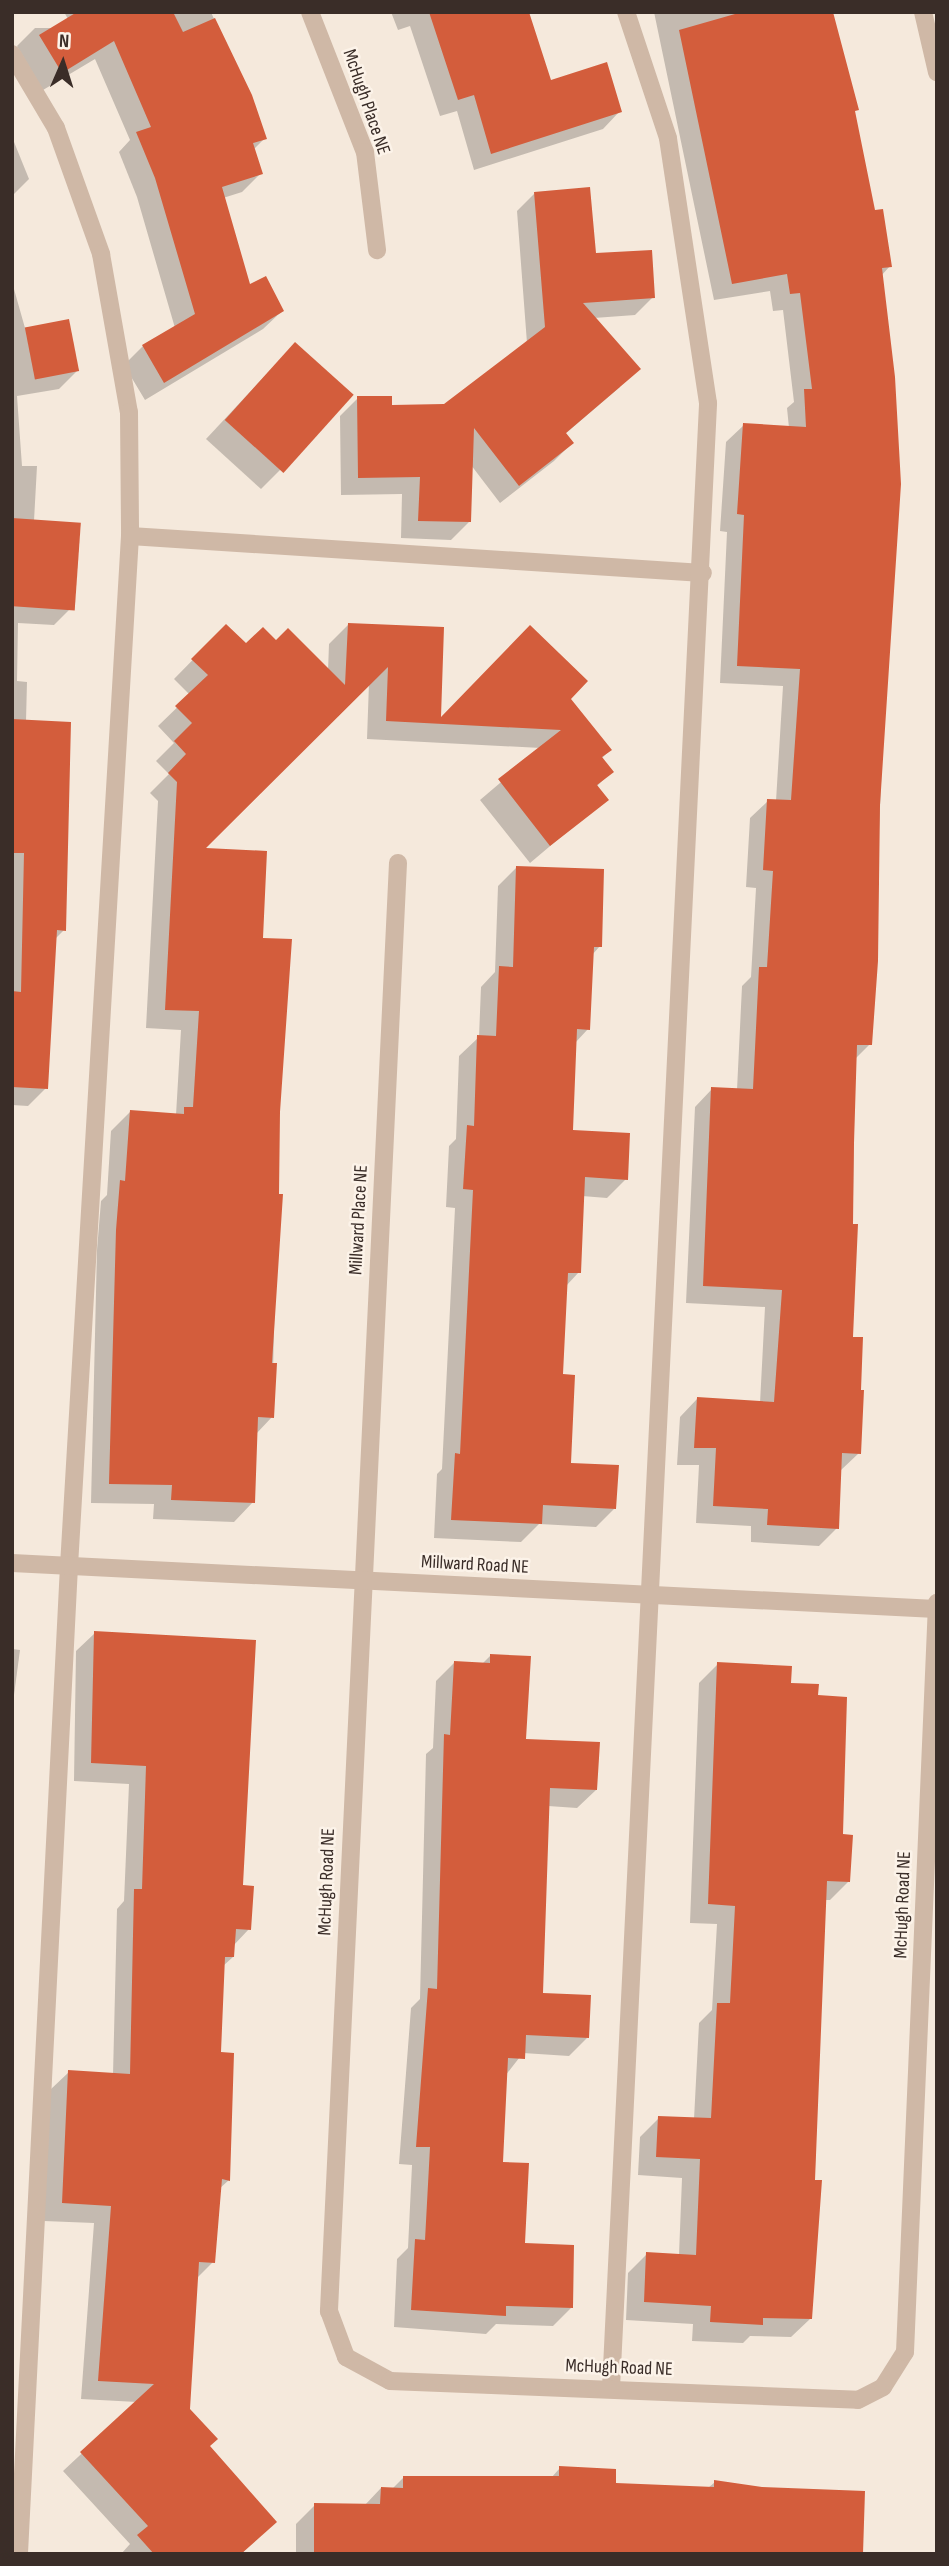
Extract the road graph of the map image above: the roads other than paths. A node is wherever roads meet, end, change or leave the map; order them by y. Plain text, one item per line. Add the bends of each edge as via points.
1 (310, 12) edge
2 (626, 12) edge
3 (923, 12) edge
4 (12, 54) edge
5 (937, 72) edge
6 (377, 250) dead end
7 (130, 536) junction
8 (703, 573) junction
9 (398, 863) dead end
10 (12, 1563) edge
11 (69, 1566) junction
12 (361, 1580) junction
13 (652, 1595) junction
14 (937, 1603) edge
15 (936, 1609) edge
16 (611, 2388) junction
17 (19, 2554) edge

1 - 6 street, McHugh Place NE via 365,152
2 - 8 street via 667,138 708,403
3 - 5 street
4 - 7 street via 56,128 101,254 129,412
7 - 8 street
7 - 11 street
8 - 13 street
9 - 12 street, Millward Place NE
10 - 11 street, Millward Road NE
11 - 12 street, Millward Road NE
11 - 17 street
12 - 13 street, Millward Road NE
12 - 16 street, McHugh Road NE via 329,2311 346,2357 390,2381
13 - 15 street, Millward Road NE
13 - 16 street
14 - 15 street, McHugh Road NE
15 - 16 street, McHugh Road NE via 905,2353 883,2387 858,2400

